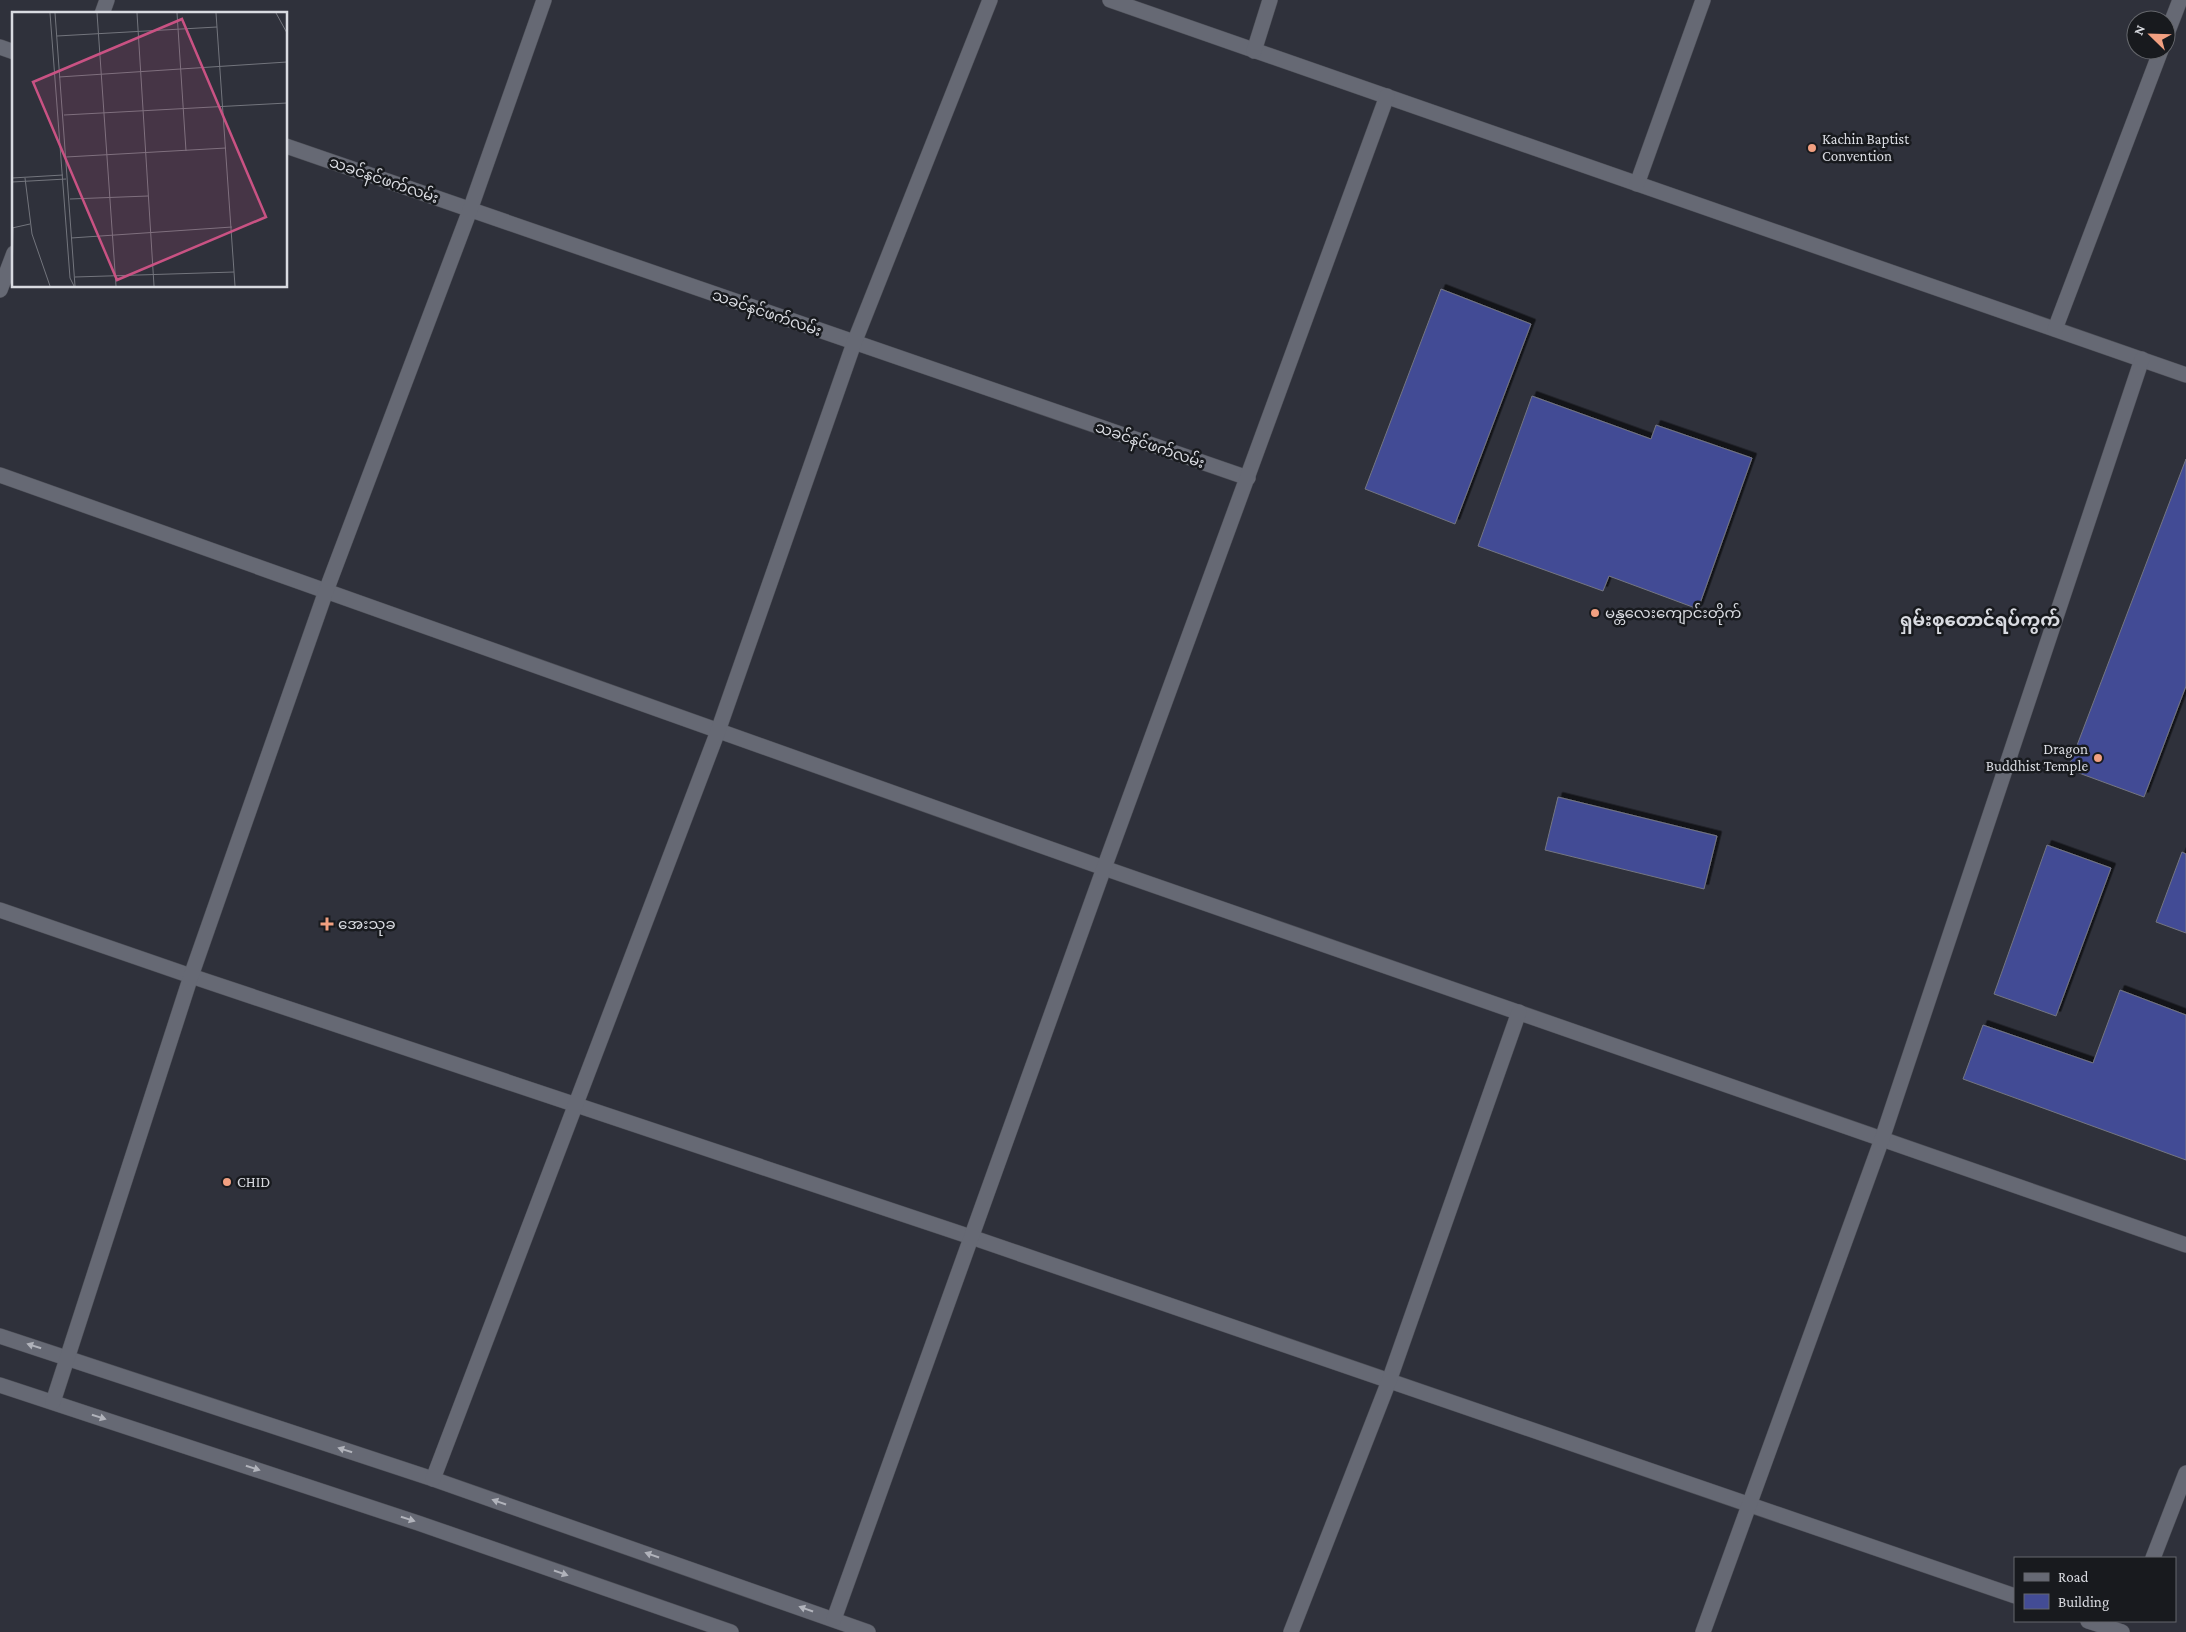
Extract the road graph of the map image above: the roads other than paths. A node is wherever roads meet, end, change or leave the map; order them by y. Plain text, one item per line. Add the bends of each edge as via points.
1 (107, 0) edge
2 (544, 0) edge
3 (990, 0) edge
4 (1110, 0) edge
5 (1270, 0) edge
6 (1703, 0) edge
7 (103, 12) edge
8 (0, 47) edge
9 (1254, 50) junction
10 (12, 51) edge
11 (2157, 60) edge
12 (1387, 96) junction
13 (288, 147) edge
14 (1637, 184) junction
15 (470, 210) junction
16 (12, 258) edge
17 (0, 290) edge
18 (2055, 329) junction
19 (854, 343) junction
20 (2142, 359) junction
21 (2186, 375) edge
22 (0, 475) edge
23 (1248, 478) junction
24 (326, 591) junction
25 (718, 731) junction
26 (1104, 868) junction
27 (0, 910) edge
28 (192, 976) junction
29 (1519, 1012) junction
30 (576, 1105) junction
31 (1882, 1139) junction
32 (971, 1237) junction
33 (2186, 1244) edge
34 (0, 1336) edge
35 (67, 1358) junction
36 (1389, 1381) junction
37 (0, 1385) edge
38 (53, 1402) junction
39 (2186, 1473) edge
40 (433, 1479) junction
41 (1750, 1506) junction
42 (2153, 1557) edge
43 (2014, 1596) edge
44 (834, 1619) junction
45 (2091, 1622) edge
46 (731, 1632) edge
47 (868, 1632) edge
48 (1291, 1632) edge
49 (1703, 1632) edge
50 (2123, 1632) edge

1 - 7 street
2 - 15 street
3 - 19 street
4 - 9 street
5 - 9 street
6 - 14 street
8 - 10 street
9 - 12 street
11 - 18 street
12 - 14 street
12 - 23 street
13 - 15 street, သခင်နင်ဖက်လမ်း
14 - 18 street
15 - 19 street, သခင်နင်ဖက်လမ်း
15 - 24 street
16 - 17 street
18 - 20 street
19 - 23 street, သခင်နင်ဖက်လမ်း
19 - 25 street
20 - 21 street
20 - 31 street
22 - 24 street
23 - 26 street
24 - 25 street
24 - 28 street
25 - 26 street
25 - 30 street
26 - 29 street
26 - 32 street
27 - 28 street
28 - 30 street
28 - 35 street
29 - 31 street
29 - 36 street
30 - 32 street
30 - 40 street
31 - 33 street
31 - 41 street
32 - 36 street
32 - 44 street
35 -> 34 street
35 - 38 street
40 -> 35 street
36 - 41 street
36 - 48 street
37 - 38 street
38 -> 46 street via 418,1523
39 - 42 street
44 -> 40 street
41 - 43 street
41 - 49 street
44 - 47 street
45 - 50 street

